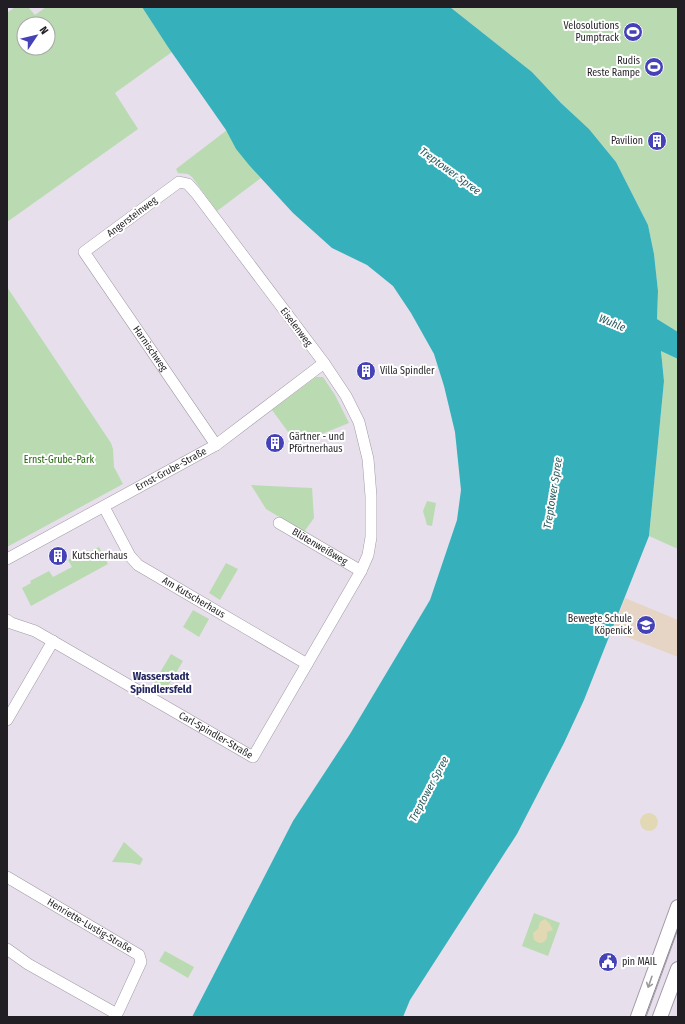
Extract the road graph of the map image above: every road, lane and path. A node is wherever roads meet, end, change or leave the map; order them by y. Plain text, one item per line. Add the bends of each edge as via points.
1 (179, 182) joint
2 (84, 252) joint
3 (324, 364) junction
4 (216, 445) junction
5 (370, 496) joint
6 (104, 507) junction
7 (279, 523) dead end
8 (7, 559) edge
9 (361, 571) junction
10 (7, 620) edge
11 (53, 641) junction
12 (307, 664) junction
13 (7, 720) edge
14 (7, 877) edge
15 (678, 907) edge
16 (10, 952) edge
17 (678, 969) edge
18 (638, 1017) edge
19 (660, 1017) edge

1 - 2 street, Angersteinweg
1 - 3 street, Eiselenweg via 188,184
2 - 4 street, Harnischweg
3 - 4 street, Ernst-Grube-Straße
3 - 5 street, Eiselenweg via 346,396 359,422 368,459
4 - 6 street, Ernst-Grube-Straße
5 - 9 street, Carl-Spindler-Straße via 372,537
6 - 8 street, Ernst-Grube-Straße
6 - 12 street, Am Kutscherhaus via 130,556 138,565
7 - 9 street, Blütenweißweg
9 - 12 street, Carl-Spindler-Straße
10 - 11 street, Carl-Spindler-Straße via 35,630
11 - 12 street, Carl-Spindler-Straße via 253,757
11 - 13 street
14 - 16 street, Henriette-Lustig-Straße via 139,955 141,962 118,1012 115,1013
15 -> 18 main road
17 - 19 main road

